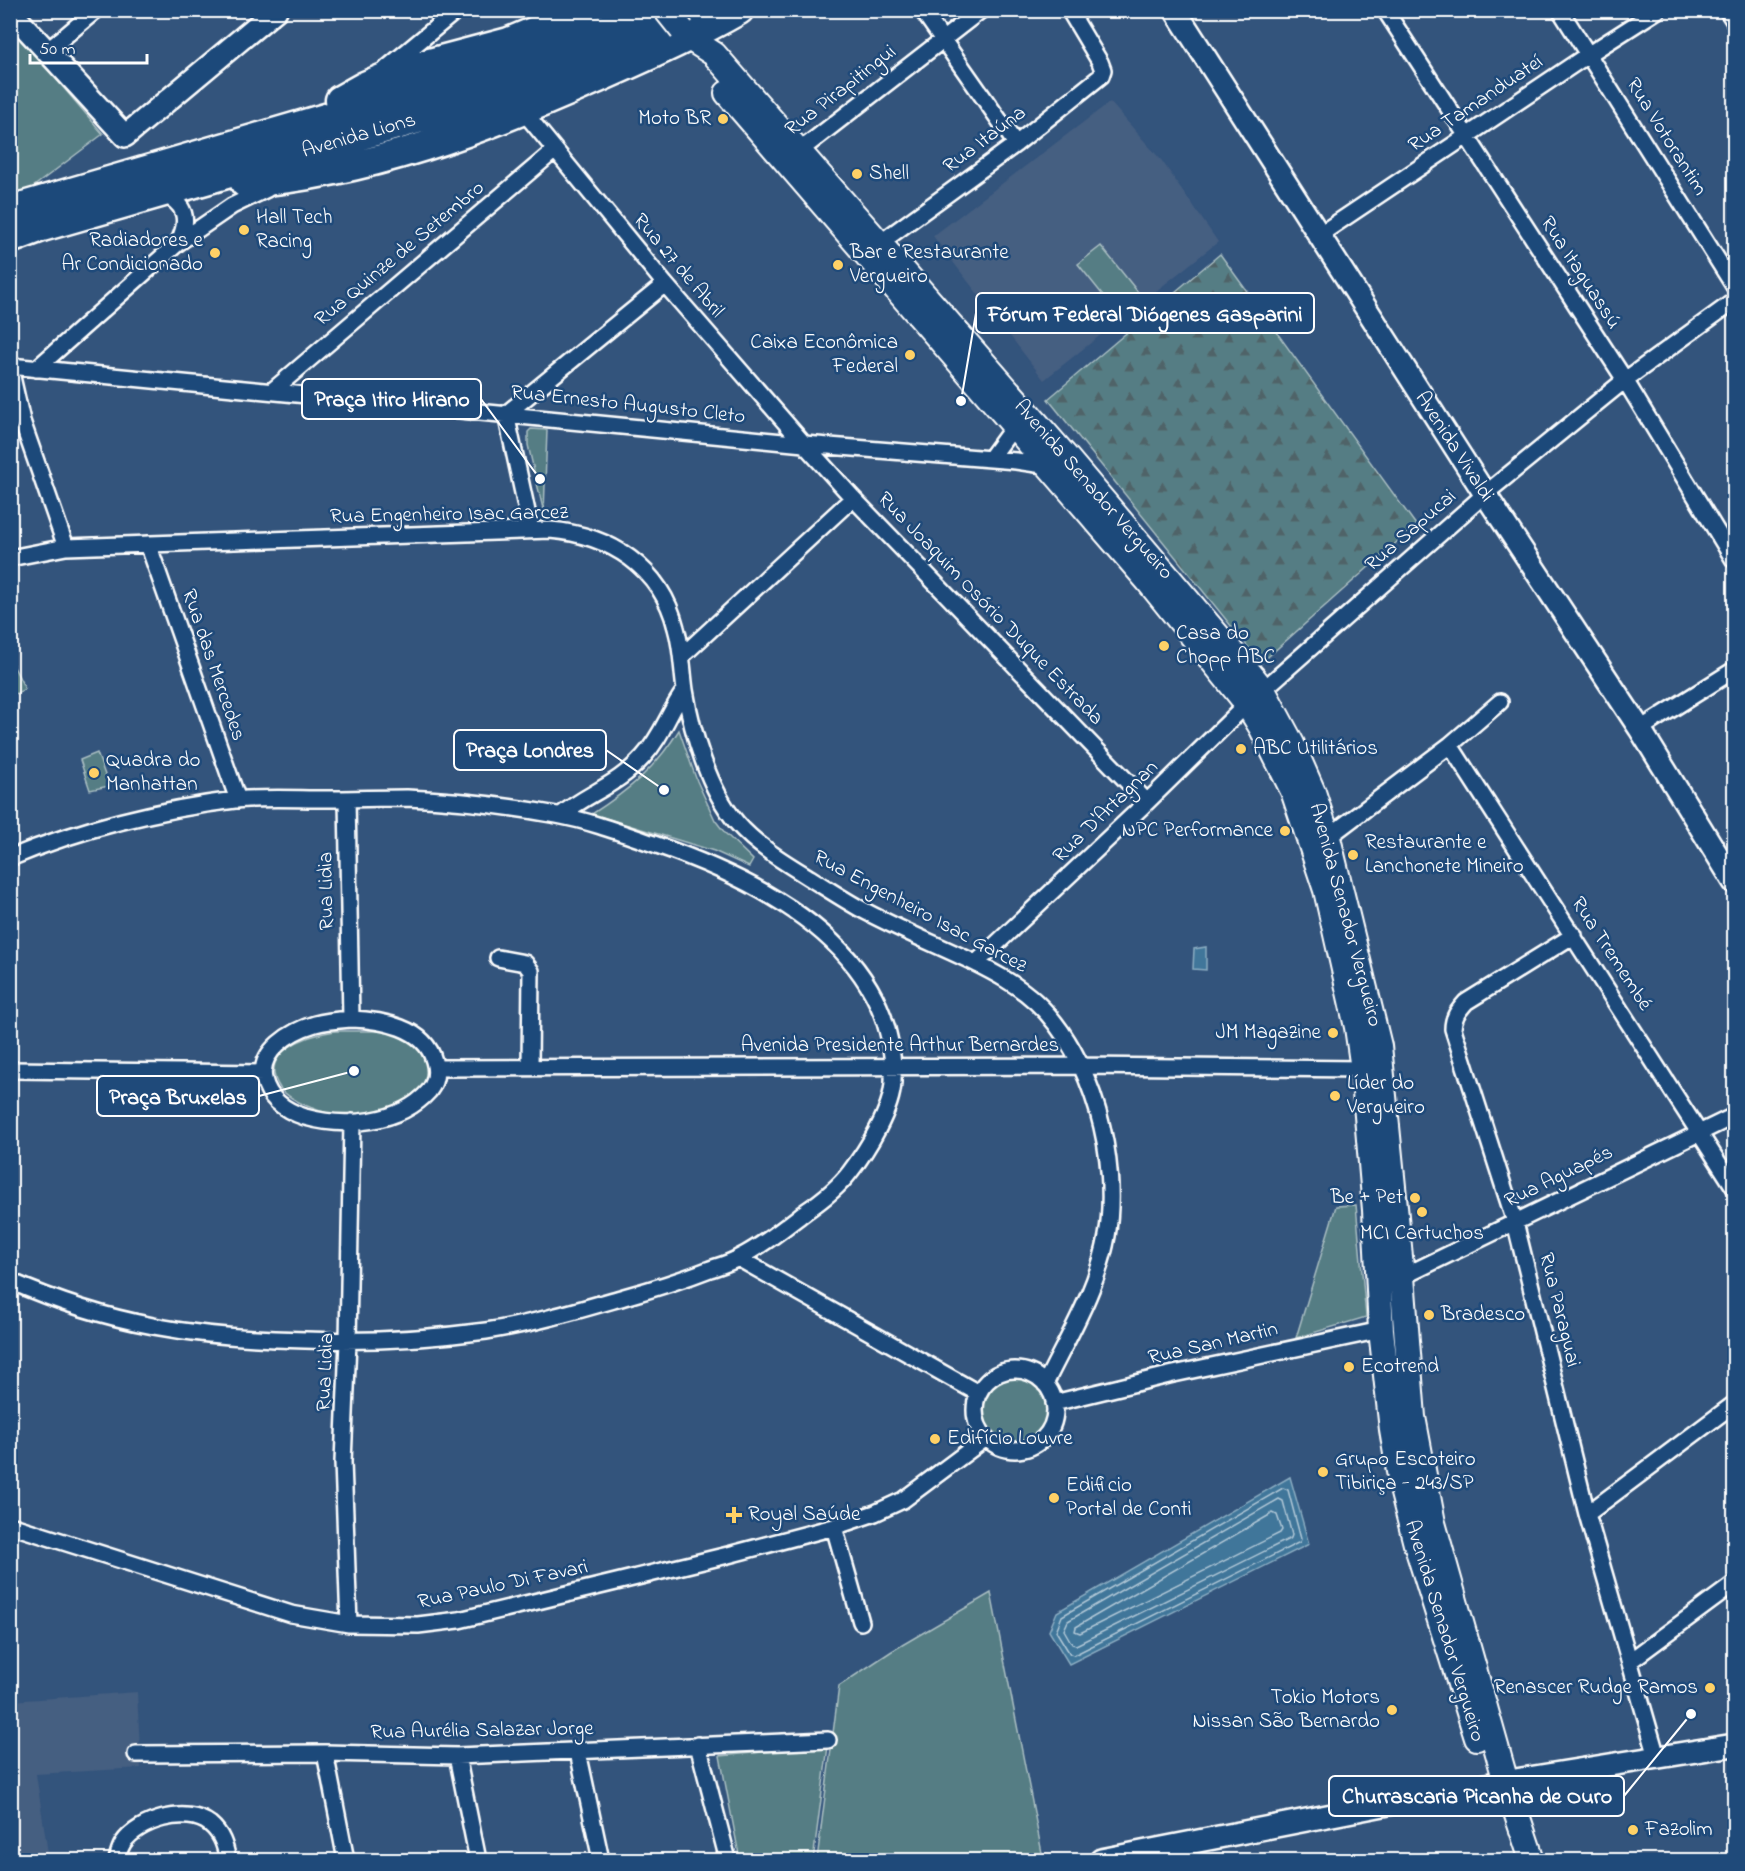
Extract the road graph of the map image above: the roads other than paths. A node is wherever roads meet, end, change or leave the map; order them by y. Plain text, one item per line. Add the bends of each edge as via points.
1 (96, 10) edge
2 (276, 10) edge
3 (457, 10) edge
4 (585, 10) edge
5 (651, 10) edge
6 (666, 10) edge
7 (738, 10) edge
8 (922, 10) edge
9 (981, 10) edge
10 (1069, 10) edge
11 (1175, 10) edge
12 (1385, 10) edge
13 (1560, 10) edge
14 (1658, 10) edge
15 (1727, 10) edge
16 (10, 12) edge
17 (1734, 21) edge
18 (690, 26) edge
19 (942, 39) junction
20 (46, 52) junction
21 (1589, 54) junction
22 (365, 86) junction
23 (524, 112) junction
24 (287, 128) junction
25 (1466, 136) junction
26 (1016, 144) junction
27 (555, 150) junction
28 (793, 156) junction
29 (299, 177) junction
30 (174, 190) junction
31 (10, 210) edge
32 (1319, 235) junction
33 (10, 239) edge
34 (178, 243) junction
35 (880, 243) junction
36 (665, 284) junction
37 (1734, 286) edge
38 (1734, 302) edge
39 (10, 367) edge
40 (36, 369) junction
41 (1625, 380) junction
42 (272, 391) junction
43 (506, 414) junction
44 (1012, 423) junction
45 (804, 444) junction
46 (990, 459) junction
47 (1050, 466) junction
48 (1485, 495) junction
49 (853, 498) junction
50 (531, 530) junction
51 (148, 544) junction
52 (66, 547) junction
53 (10, 558) edge
54 (1734, 561) edge
55 (682, 656) junction
56 (1734, 670) edge
57 (685, 690) junction
58 (1255, 697) junction
59 (1500, 702) dead end
60 (1640, 729) junction
61 (1450, 745) junction
62 (347, 799) junction
63 (238, 800) junction
64 (1147, 802) junction
65 (561, 815) junction
66 (1320, 842) junction
67 (10, 858) edge
68 (1734, 882) edge
69 (1574, 935) junction
70 (498, 958) dead end
71 (976, 963) junction
72 (351, 1019) junction
73 (1081, 1066) junction
74 (530, 1067) junction
75 (893, 1067) junction
76 (436, 1068) junction
77 (10, 1070) edge
78 (263, 1072) junction
79 (1372, 1075) junction
80 (1734, 1116) edge
81 (352, 1122) junction
82 (1699, 1132) junction
83 (1734, 1187) edge
84 (1515, 1222) junction
85 (1377, 1239) junction
86 (738, 1258) junction
87 (1402, 1277) junction
88 (10, 1281) edge
89 (1381, 1330) junction
90 (348, 1341) junction
91 (1406, 1341) junction
92 (1045, 1384) junction
93 (978, 1393) junction
94 (1054, 1403) junction
95 (1734, 1404) edge
96 (986, 1438) junction
97 (1587, 1514) junction
98 (10, 1525) edge
99 (834, 1527) junction
100 (1734, 1584) edge
101 (861, 1622) dead end
102 (349, 1624) junction
103 (1630, 1661) junction
104 (828, 1740) dead end
105 (698, 1745) junction
106 (1734, 1745) edge
107 (578, 1752) junction
108 (325, 1753) junction
109 (136, 1754) dead end
110 (458, 1756) junction
111 (1657, 1757) junction
112 (1498, 1783) junction
113 (117, 1860) edge
114 (228, 1860) edge
115 (346, 1860) edge
116 (478, 1860) edge
117 (601, 1860) edge
118 (728, 1860) edge
119 (1101, 1860) edge
120 (1516, 1860) edge
121 (1532, 1860) edge

1 - 20 street
2 - 20 street via 125,136
3 - 22 street
4 - 22 highway via 508,42 403,70
5 - 24 highway, Avenida Lions via 524,60
6 - 18 main road, Avenida Senador Vergueiro, bridge
7 - 18 highway
8 - 19 street
9 - 19 street, Rua Pirapitingui
10 - 26 street, Rua Itaúna via 1100,62 1101,76
11 - 32 street, Avenida Vivaldi
12 - 25 street, Rua Itaguassú
13 - 21 street, Rua Votorantim
14 - 21 street, Rua Tamanduateí
15 - 17 street
16 - 20 street
18 - 23 highway
18 - 28 main road, Avenida Senador Vergueiro via 700,61
18 - 30 highway, Avenida Lions via 659,30 514,91
19 - 26 street
19 - 28 street, Rua Pirapitingui
21 - 25 street, Rua Tamanduateí
21 - 37 street, Rua Votorantim
22 - 24 highway
23 - 27 street, Rua 27 de Abril
23 - 29 highway via 380,158
24 - 31 highway, Avenida Lions
25 - 32 street, Rua Tamanduateí
25 - 41 street, Rua Itaguassú
26 - 35 street, Rua Itaúna
27 - 36 street, Rua 27 de Abril
27 - 42 street, Rua Quinze de Setembro
28 - 35 main road, Avenida Senador Vergueiro
28 - 44 main road, Avenida Senador Vergueiro
29 - 30 highway
29 - 34 street via 232,206
30 - 33 highway, Avenida Lions
30 - 34 street via 183,210 184,227
32 - 48 street, Avenida Vivaldi
34 - 40 street
35 - 58 main road, Avenida Senador Vergueiro via 1067,458
36 - 43 street
36 - 45 street, Rua 27 de Abril
38 - 41 street, Rua Sapucai
39 - 40 street, Rua Ernesto Augusto Cleto
39 - 52 street via 22,421
40 - 42 street, Rua Ernesto Augusto Cleto
41 - 48 street, Rua Sapucai
41 - 54 street, Rua Itaguassú
42 - 43 street, Rua Ernesto Augusto Cleto
43 - 45 street, Rua Ernesto Augusto Cleto
43 - 50 street
44 - 46 street
44 - 47 main road, Avenida Senador Vergueiro
45 - 46 street, Rua Ernesto Augusto Cleto
45 - 49 street, Rua Joaquim Osório Duque Estrada
46 - 47 street, Rua Ernesto Augusto Cleto
47 - 58 main road, Avenida Senador Vergueiro via 1148,581
48 - 58 street, Rua Sapucai
48 - 60 street, Avenida Vivaldi
49 - 55 street
49 - 64 street, Rua Joaquim Osório Duque Estrada
50 - 51 street, Rua Engenheiro Isac Garcez
50 - 55 street, Rua Engenheiro Isac Garcez via 566,531 595,538 641,567 667,601
51 - 52 street, Rua Engenheiro Isac Garcez
51 - 63 street, Rua das Mercedes
52 - 53 street, Rua Engenheiro Isac Garcez
55 - 57 street, Rua Engenheiro Isac Garcez
56 - 60 street
57 - 65 street via 642,758 616,781
57 - 71 street, Rua Engenheiro Isac Garcez via 709,772 727,808 753,839 858,907
58 - 64 street, Rua D'Artagnan
58 - 66 main road, Avenida Senador Vergueiro via 1261,727
59 - 61 street
60 - 68 street, Avenida Vivaldi
61 - 66 street
61 - 69 street, Rua Tremembé
62 - 63 street
62 - 65 street via 408,798
62 - 72 street, Rua Lidia
63 - 67 street via 102,827
64 - 71 street, Rua D'Artagnan
65 - 75 street via 712,867 749,884 815,926 846,955 878,1000 888,1027
66 - 79 main road, Avenida Senador Vergueiro via 1326,890
69 - 82 street, Rua Tremembé
69 - 84 street, Rua Paraguai via 1466,1002 1453,1020 1455,1038
70 - 74 street via 525,963 531,971
71 - 73 street, Rua Engenheiro Isac Garcez via 1037,1002 1061,1030
72 - 76 street via 385,1023 418,1037 428,1047
72 - 78 street via 297,1030 271,1051
73 - 75 street, Avenida Presidente Arthur Bernardes
73 - 79 street, Avenida Presidente Arthur Bernardes
73 - 92 street via 1103,1133 1110,1197 1107,1237 1097,1272
74 - 75 street, Avenida Presidente Arthur Bernardes
74 - 76 street, Avenida Presidente Arthur Bernardes
75 - 86 street via 892,1092 883,1117 848,1175 819,1202
76 - 81 street via 429,1091 411,1105 378,1119
77 - 78 street
78 - 81 street via 272,1098 299,1115 320,1121
79 - 85 main road, Avenida Senador Vergueiro
79 - 87 main road, Avenida Senador Vergueiro
80 - 82 street, Rua Aguapés
81 - 90 street, Rua Lidia
82 - 83 street, Rua Tremembé
82 - 84 street, Rua Aguapés
84 - 87 street, Rua Aguapés
84 - 97 street, Rua Paraguai
85 - 87 main road
85 - 89 main road, Avenida Senador Vergueiro
86 - 90 street via 677,1282 537,1321 485,1331
86 - 93 street
87 - 91 main road, Avenida Senador Vergueiro
88 - 90 street via 58,1301 156,1328 248,1339
89 - 91 main road
89 - 94 street, Rua San Martin
89 - 112 main road, Avenida Senador Vergueiro via 1392,1430 1416,1544
90 - 102 street, Rua Lidia via 343,1462
91 - 112 main road, Avenida Senador Vergueiro via 1413,1417 1432,1523
92 - 93 street via 1031,1373 1004,1371 988,1379
92 - 94 street
93 - 96 street via 975,1417
94 - 96 street via 1050,1429 1029,1447 1011,1450
95 - 97 street
96 - 99 street, Rua Paulo Di Favari via 903,1500
97 - 103 street, Rua Paraguai
98 - 102 street, Rua Paulo Di Favari via 291,1614
99 - 101 street
99 - 102 street, Rua Paulo Di Favari via 459,1620 418,1625
100 - 103 street
103 - 111 street, Rua Paraguai
104 - 105 street, Rua Aurélia Salazar Jorge
105 - 107 street, Rua Aurélia Salazar Jorge
105 - 118 street
106 - 111 street
107 - 110 street, Rua Aurélia Salazar Jorge
107 - 117 street
108 - 109 street, Rua Aurélia Salazar Jorge
108 - 110 street, Rua Aurélia Salazar Jorge
108 - 115 street
110 - 116 street
111 - 112 street
112 - 119 street
112 - 120 main road, Avenida Senador Vergueiro
112 - 121 main road, Avenida Senador Vergueiro
113 - 114 street via 123,1843 141,1826 162,1817 192,1816 209,1823 219,1834

